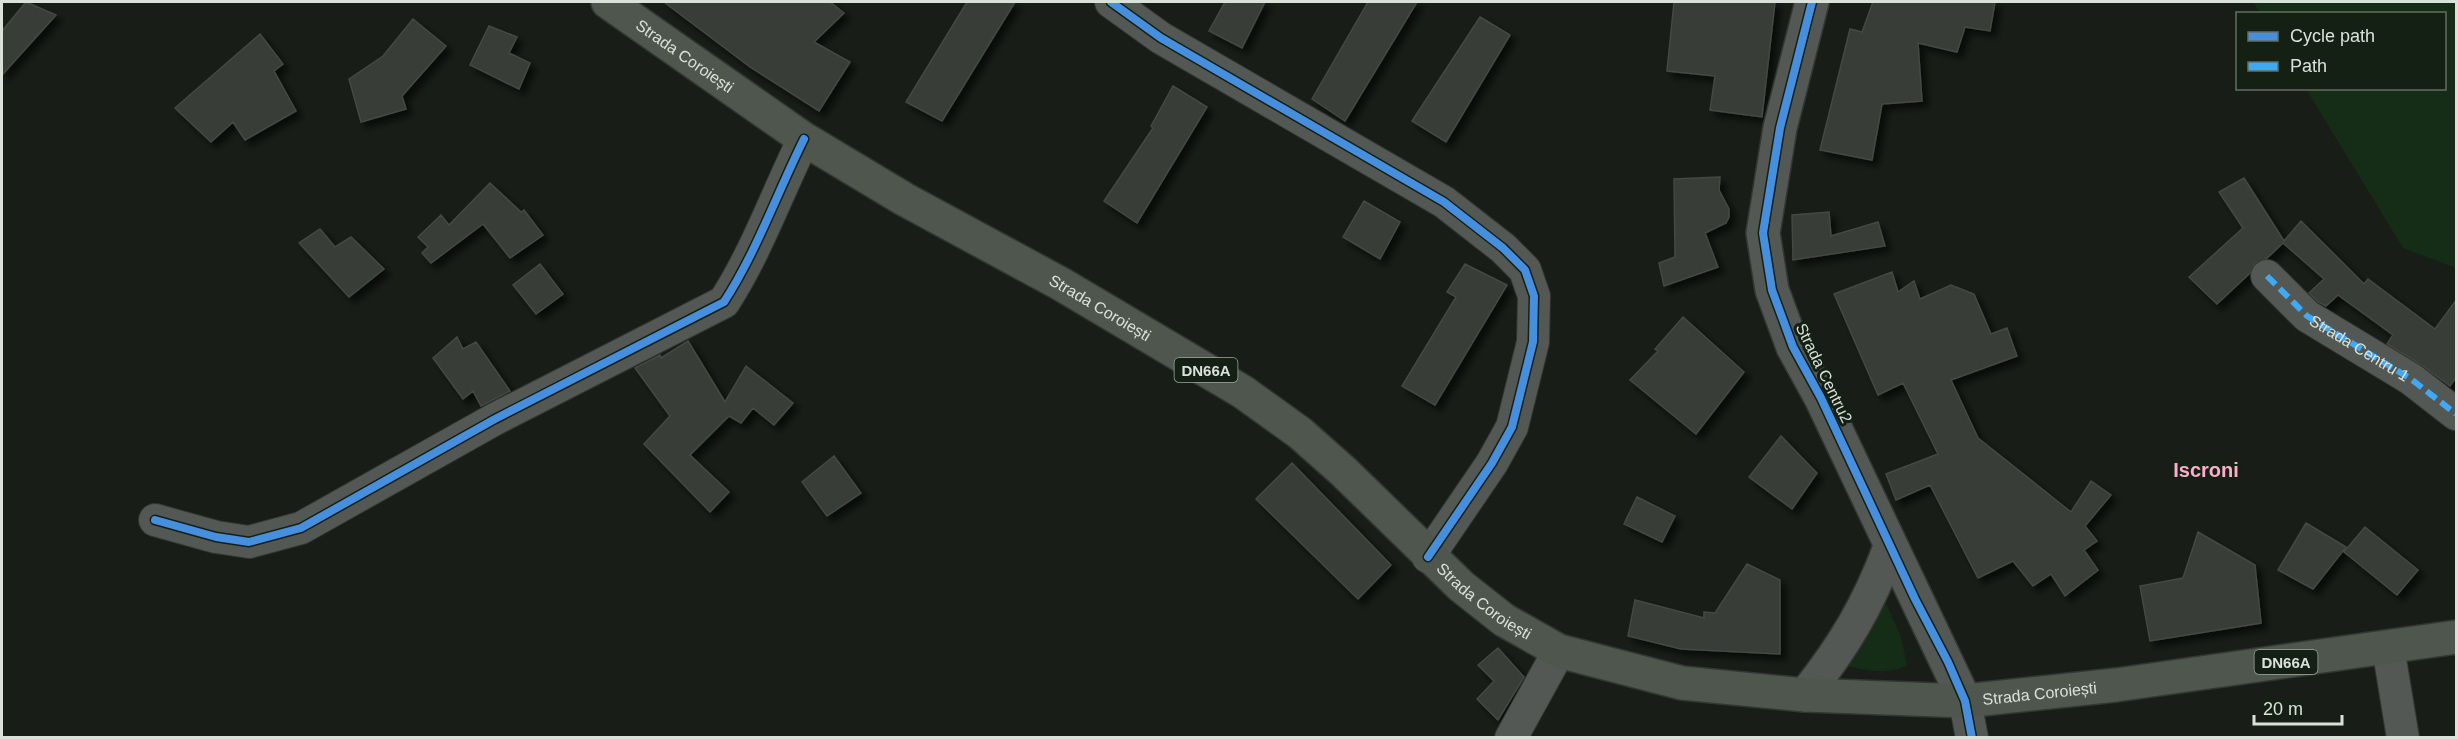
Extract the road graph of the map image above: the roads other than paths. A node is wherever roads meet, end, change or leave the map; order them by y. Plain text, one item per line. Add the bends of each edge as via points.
1 (608, 2) edge
2 (1111, 2) edge
3 (1812, 2) edge
4 (804, 139) junction
5 (2268, 276) dead end
6 (2457, 414) edge
7 (155, 520) dead end
8 (1890, 547) junction
9 (1428, 556) junction
10 (2457, 637) edge
11 (2388, 647) junction
12 (1559, 651) junction
13 (1805, 695) junction
14 (1965, 701) junction
15 (1511, 738) edge
16 (1972, 738) edge
17 (2403, 738) edge

1 - 4 main road, Strada Coroiești / DN66A
2 - 9 street via 1161,38 1444,202 1525,270 1534,296 1533,342 1512,427
3 - 8 street, Strada Centru2 via 1780,128 1763,233 1772,290 1793,347
4 - 7 street via 746,268 724,302 495,419 301,528 249,542
4 - 9 main road, Strada Coroiești / DN66A via 1243,392 1344,472
5 - 6 street, Strada Centru 1 via 2307,316 2411,379
8 - 13 street via 1872,594 1841,649
8 - 14 street, Strada Centru2
9 - 12 main road, Strada Coroiești / DN66A via 1504,620
10 - 11 main road, Strada Coroiești / DN66A
11 - 14 main road, Strada Coroiești / DN66A via 2116,685
11 - 17 street
12 - 13 main road, Strada Coroiești / DN66A via 1682,683
12 - 15 street
13 - 14 main road, Strada Coroiești / DN66A
14 - 16 street

